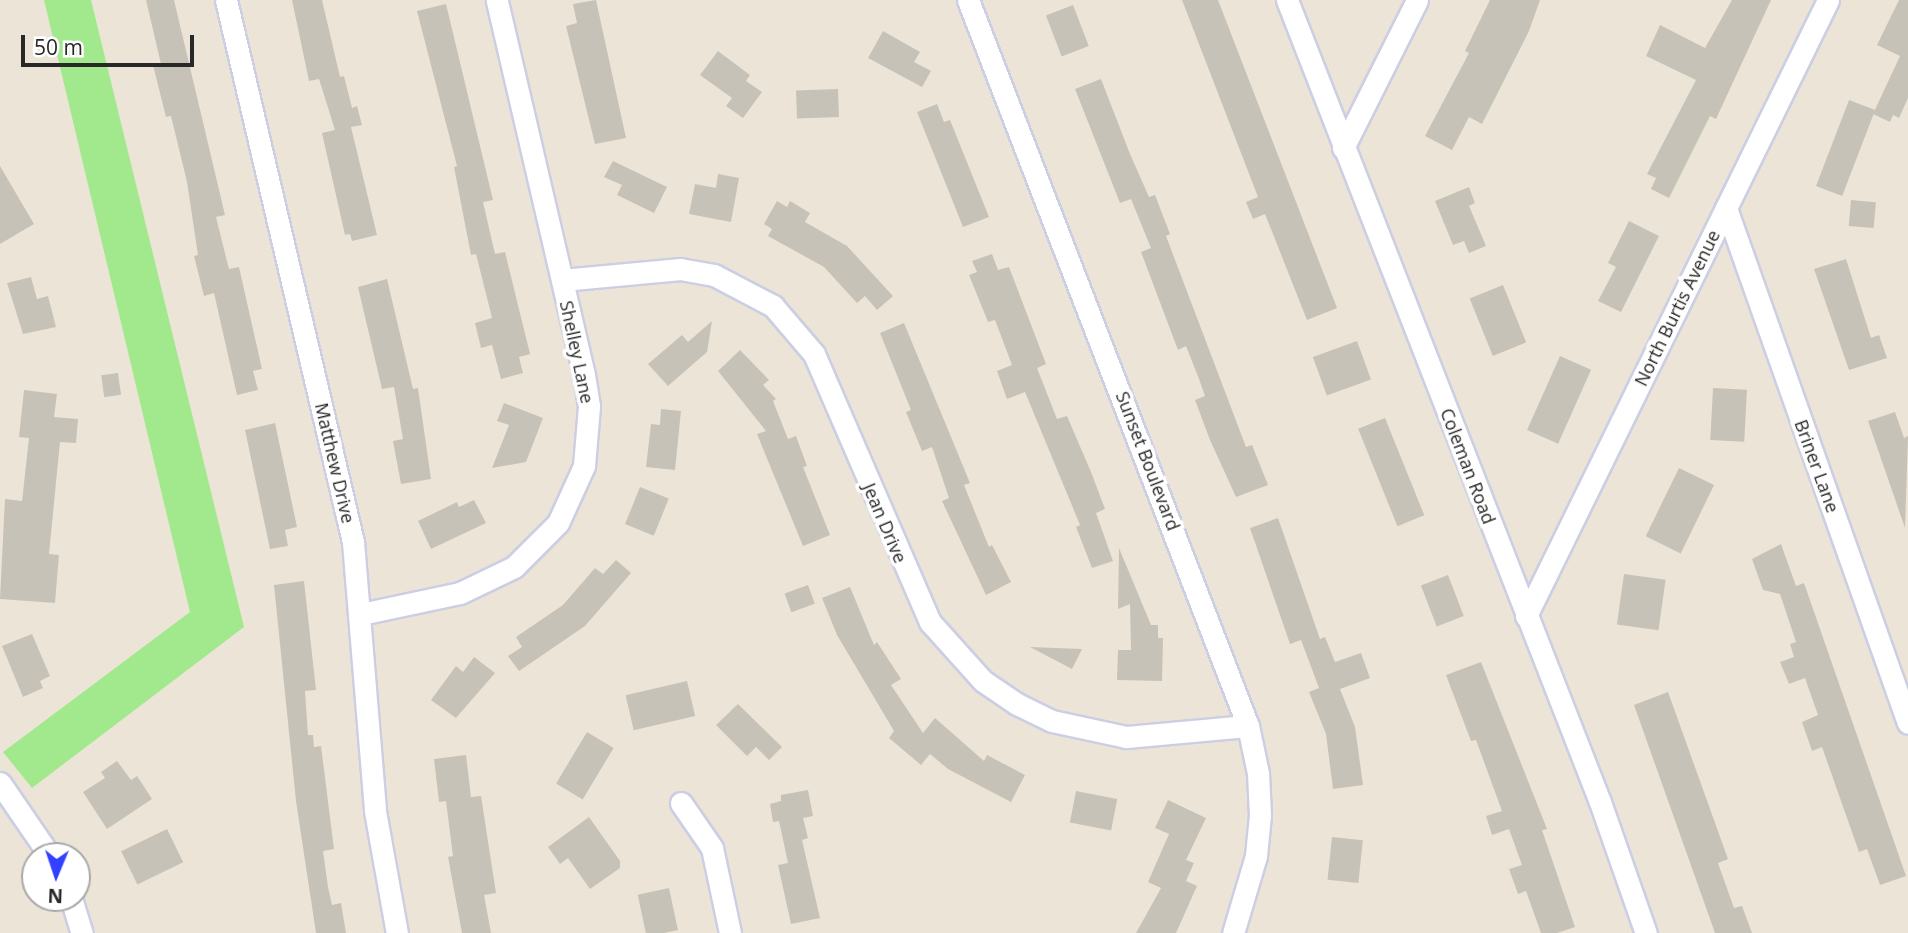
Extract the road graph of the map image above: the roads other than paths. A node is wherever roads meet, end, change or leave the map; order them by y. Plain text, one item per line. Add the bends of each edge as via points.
1 (226, 0) edge
2 (497, 0) edge
3 (968, 0) edge
4 (1287, 0) edge
5 (1417, 0) edge
6 (1828, 0) edge
7 (1343, 148) junction
8 (1726, 208) junction
9 (562, 280) junction
10 (361, 614) junction
11 (1526, 615) junction
12 (1908, 723) edge
13 (1248, 726) junction
14 (0, 783) edge
15 (681, 803) dead end
16 (40, 842) edge
17 (75, 912) edge
18 (82, 933) edge
19 (397, 933) edge
20 (730, 933) edge
21 (1233, 933) edge
22 (1646, 933) edge

1 - 10 street, Matthew Drive via 340,473
2 - 9 street, Shelley Lane
3 - 13 street, Sunset Boulevard
4 - 7 street, Coleman Road
5 - 7 street
6 - 8 street, North Burtis Avenue
7 - 11 street, Coleman Road
8 - 11 street, North Burtis Avenue
8 - 12 street, Briner Lane
9 - 10 street, Shelley Lane via 584,375 589,438 573,495 558,523 538,547 489,582 460,593
9 - 13 street, Jean Drive via 680,269 733,282 773,306 814,354 930,622 984,681 1017,704 1052,721 1126,737
10 - 19 street, Matthew Drive via 375,811
11 - 22 street, Coleman Road
13 - 21 street, Sunset Boulevard via 1258,773 1260,815 1256,856
14 - 16 street
15 - 20 street via 712,848
17 - 18 street

